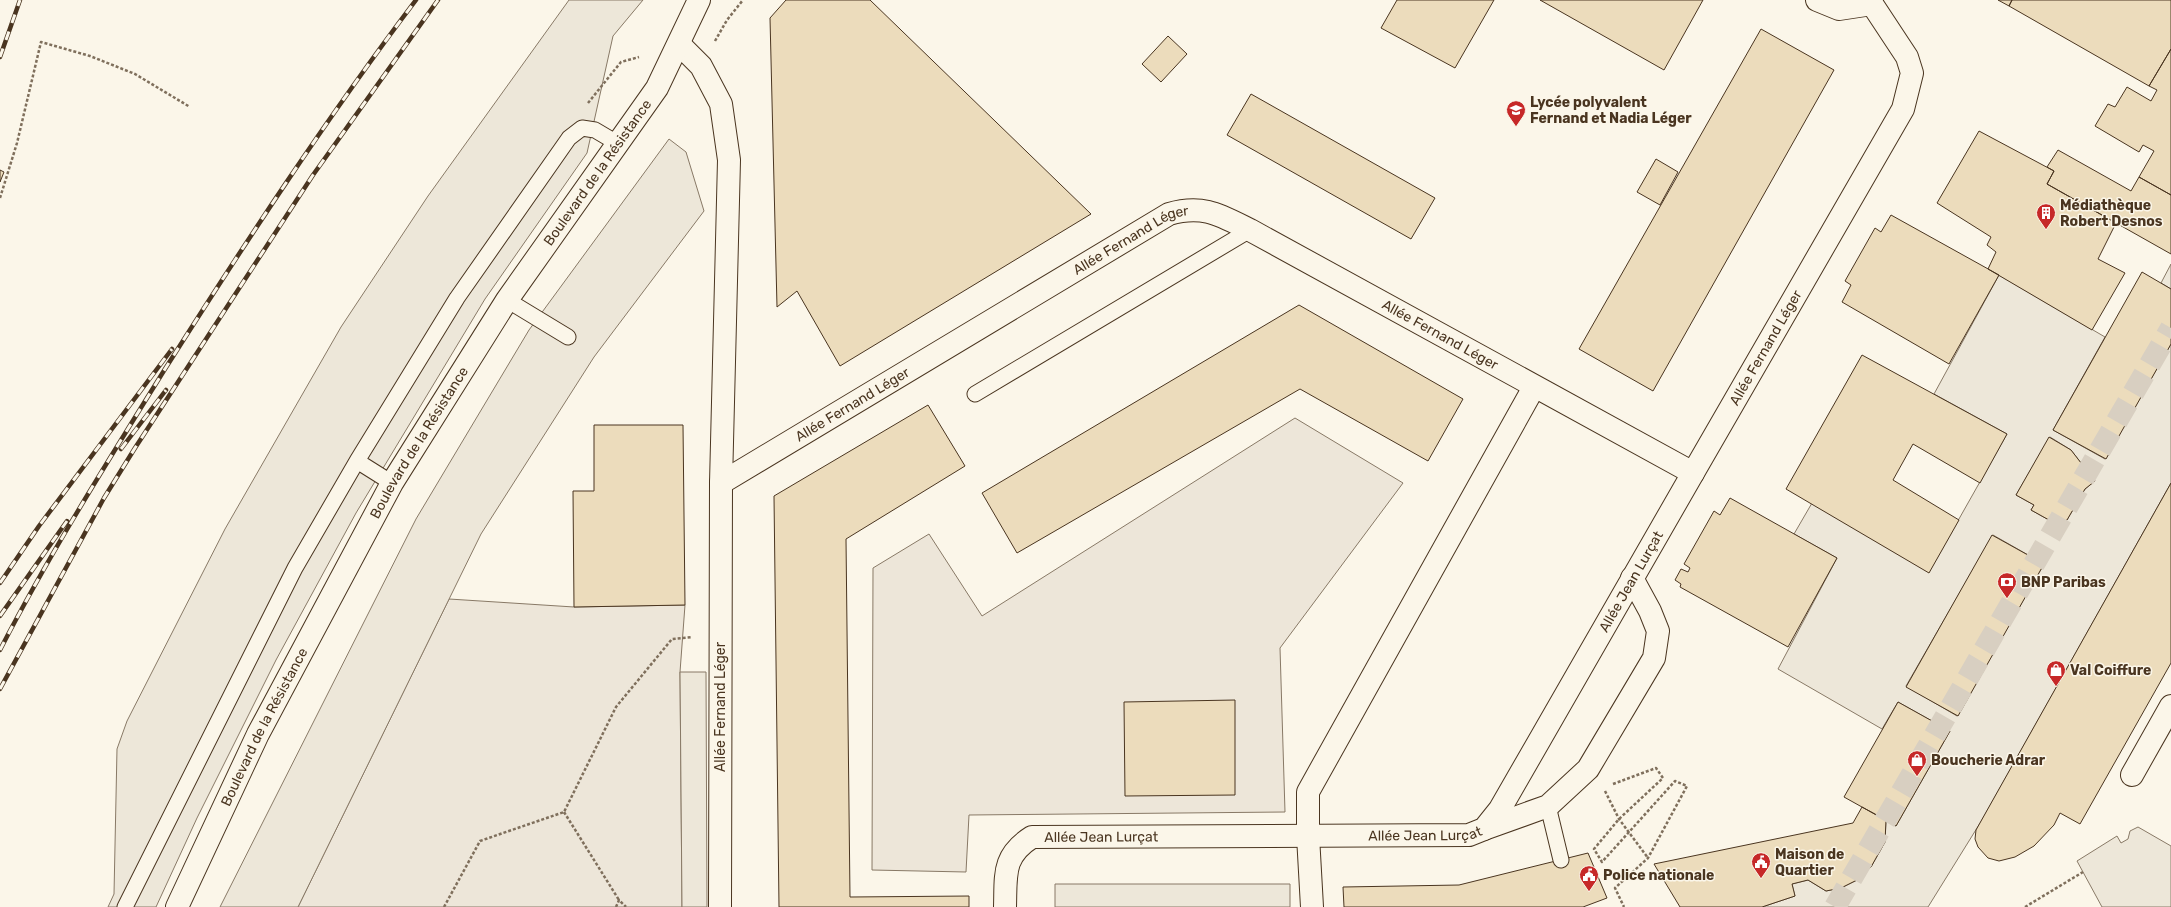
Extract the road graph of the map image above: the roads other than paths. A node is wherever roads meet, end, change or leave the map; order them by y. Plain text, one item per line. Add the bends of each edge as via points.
1 (699, 0) edge
2 (1818, 0) edge
3 (1872, 2) edge
4 (679, 44) junction
5 (617, 143) junction
6 (1250, 230) junction
7 (507, 300) junction
8 (568, 337) dead end
9 (1534, 387) junction
10 (975, 394) dead end
11 (357, 461) junction
12 (1692, 473) junction
13 (392, 483) junction
14 (721, 483) junction
15 (1632, 578) junction
16 (2171, 706) edge
17 (2132, 775) dead end
18 (1548, 806) junction
19 (1484, 829) junction
20 (1308, 836) junction
21 (1561, 860) dead end
22 (125, 907) edge
23 (177, 907) edge
24 (720, 907) edge
25 (1005, 907) edge
26 (1312, 907) edge

1 - 4 street, Boulevard de la Résistance
2 - 3 street via 1839,9
3 - 12 street, Allée Fernand Léger via 1907,57 1912,73 1903,109
4 - 5 street, Boulevard de la Résistance via 657,88
4 - 14 street, Allée Fernand Léger via 701,66 721,104 729,160
5 - 7 street, Boulevard de la Résistance
5 - 11 lane via 595,130 582,128 568,138 457,298
6 - 9 street, Allée Fernand Léger
6 - 10 lane
6 - 14 street, Allée Fernand Léger via 1217,214 1198,209 1169,214
7 - 8 lane
7 - 13 street, Boulevard de la Résistance
9 - 12 street, Allée Fernand Léger
9 - 20 street via 1308,792
11 - 13 lane
11 - 22 lane via 295,568
12 - 15 street, Allée Jean Lurçat
13 - 23 street, Boulevard de la Résistance via 258,734
14 - 24 street, Allée Fernand Léger
15 - 18 street via 1658,631 1654,658 1588,769
15 - 19 street, Allée Jean Lurçat via 1500,809
16 - 17 street
18 - 19 street
18 - 21 lane
19 - 20 street, Allée Jean Lurçat via 1469,835
20 - 25 street, Allée Jean Lurçat via 1032,837 1020,845 1006,868
20 - 26 street

